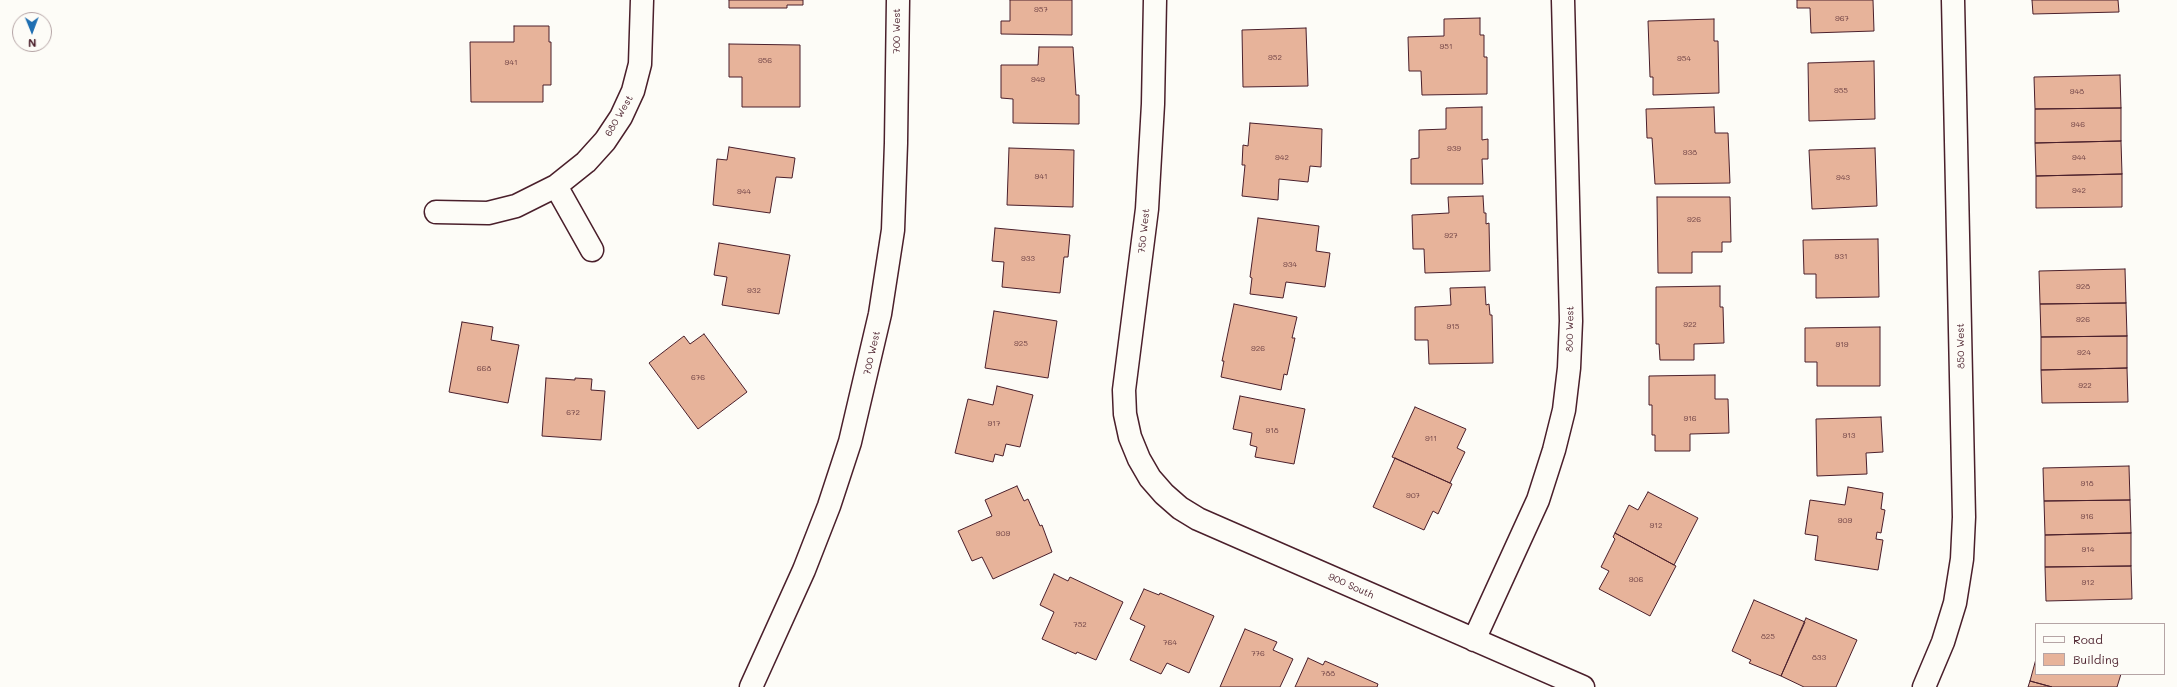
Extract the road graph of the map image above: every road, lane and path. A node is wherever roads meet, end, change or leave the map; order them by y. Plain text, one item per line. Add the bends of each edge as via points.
1 (642, 0) edge
2 (898, 0) edge
3 (1155, 0) edge
4 (1563, 0) edge
5 (1953, 0) edge
6 (556, 186) junction
7 (436, 212) dead end
8 (592, 250) dead end
9 (1139, 459) joint
10 (1474, 640) junction
11 (751, 687) edge
12 (1582, 687) edge
13 (1924, 687) edge

1 - 6 street, 680 West via 640,64 633,91 621,117 605,141 586,162
2 - 11 street, 700 West via 893,230 880,314 850,442 829,506 804,570
3 - 9 street, 750 West via 1153,104 1147,202 1124,390 1125,414 1130,437
4 - 10 street, 800 West via 1571,321 1564,410 1538,500
5 - 13 street, 850 West via 1964,517 1962,559 1955,603 1943,642
6 - 7 street, 680 West via 516,206 488,213
6 - 8 street
9 - 10 street, 900 South via 1150,478 1164,494 1198,519
10 - 12 street, 900 South

